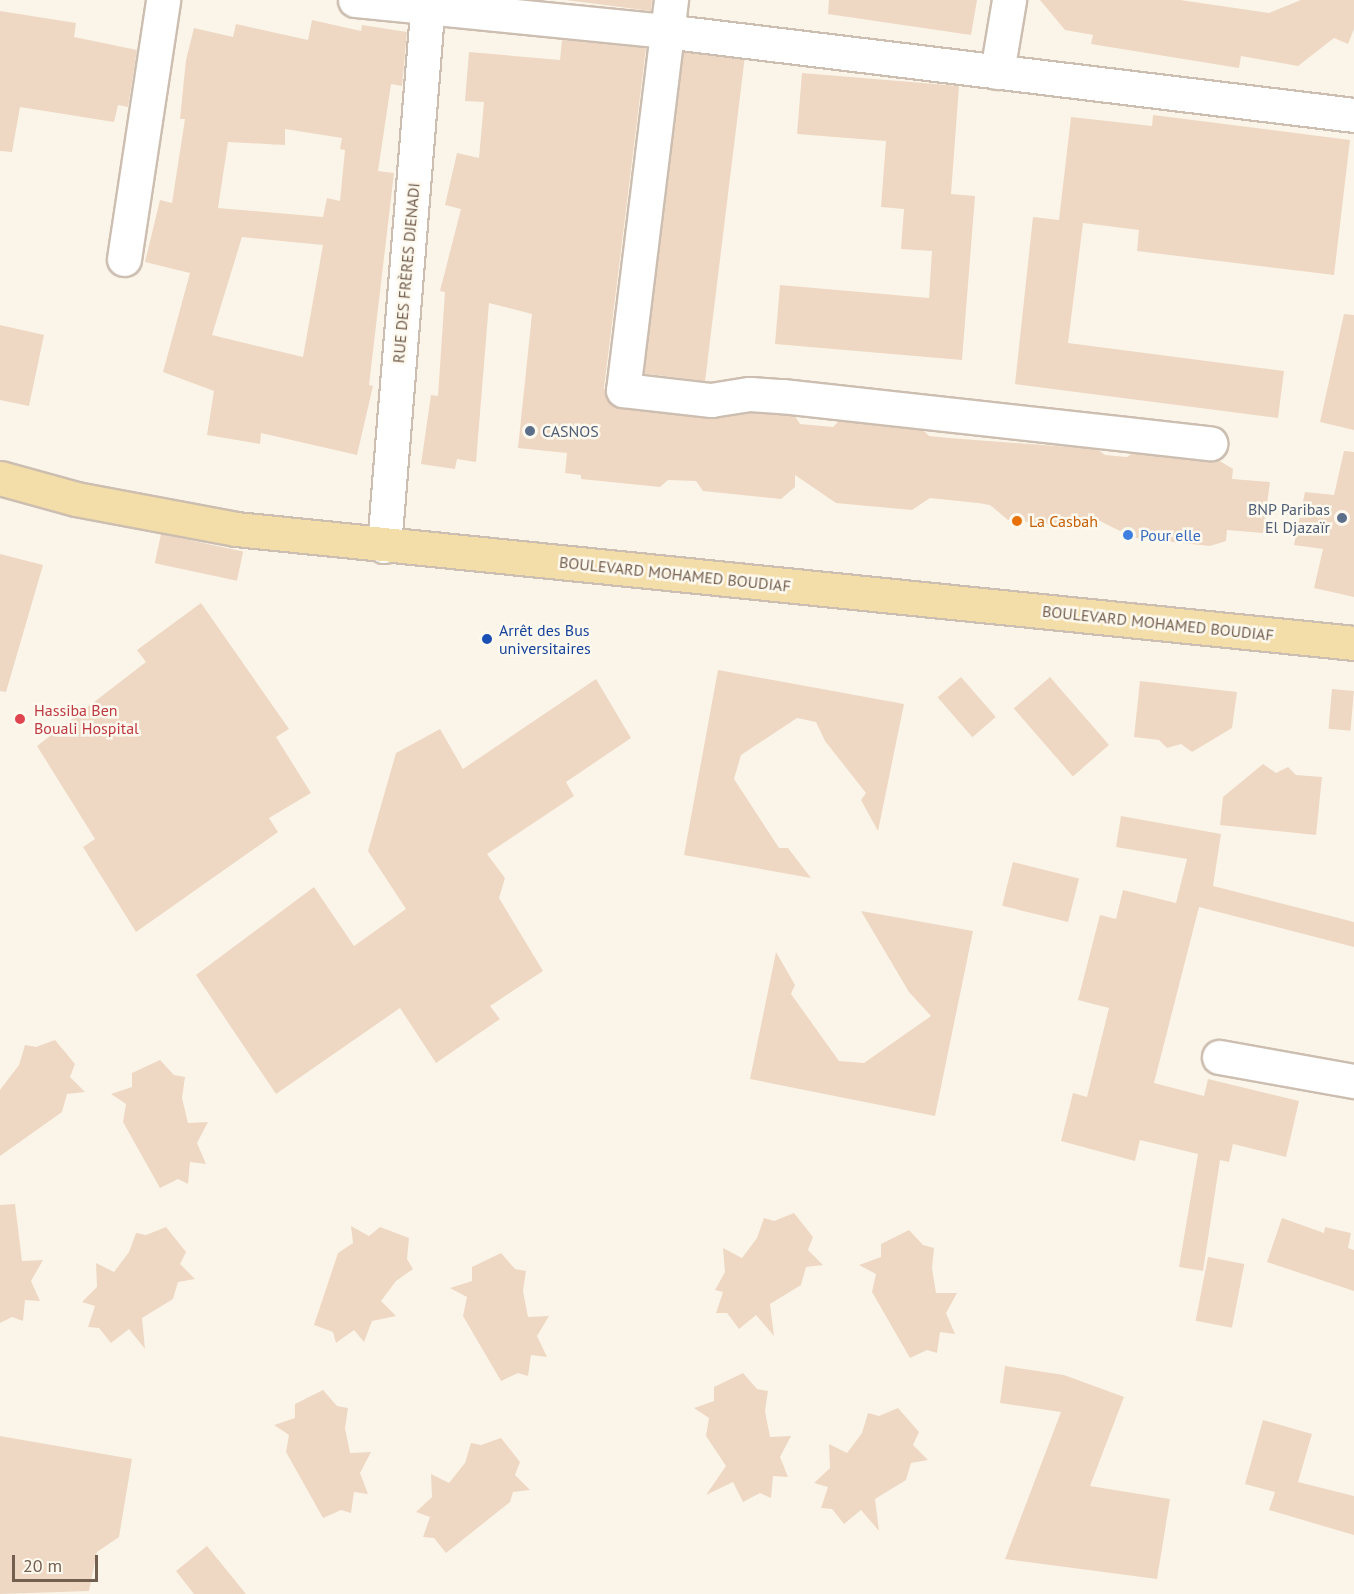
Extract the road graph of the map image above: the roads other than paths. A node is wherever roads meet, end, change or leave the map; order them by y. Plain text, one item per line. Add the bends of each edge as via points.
1 (163, 0) edge
2 (355, 0) edge
3 (1009, 0) edge
4 (428, 3) edge
5 (668, 15) edge
6 (997, 72) junction
7 (1354, 114) edge
8 (124, 259) dead end
9 (1210, 443) dead end
10 (0, 478) edge
11 (384, 546) junction
12 (1354, 643) edge
13 (1220, 1057) dead end
14 (1354, 1081) edge

1 - 8 street
2 - 4 street
3 - 6 street
4 - 5 street
4 - 11 street, RUE DES FRÈRES DJENADI
5 - 6 street
5 - 9 street via 622,390 711,400 750,394 782,396
6 - 7 street
10 - 11 main road, BOULEVARD MOHAMED BOUDIAF via 76,499 184,521
11 - 12 main road, BOULEVARD MOHAMED BOUDIAF
13 - 14 street

